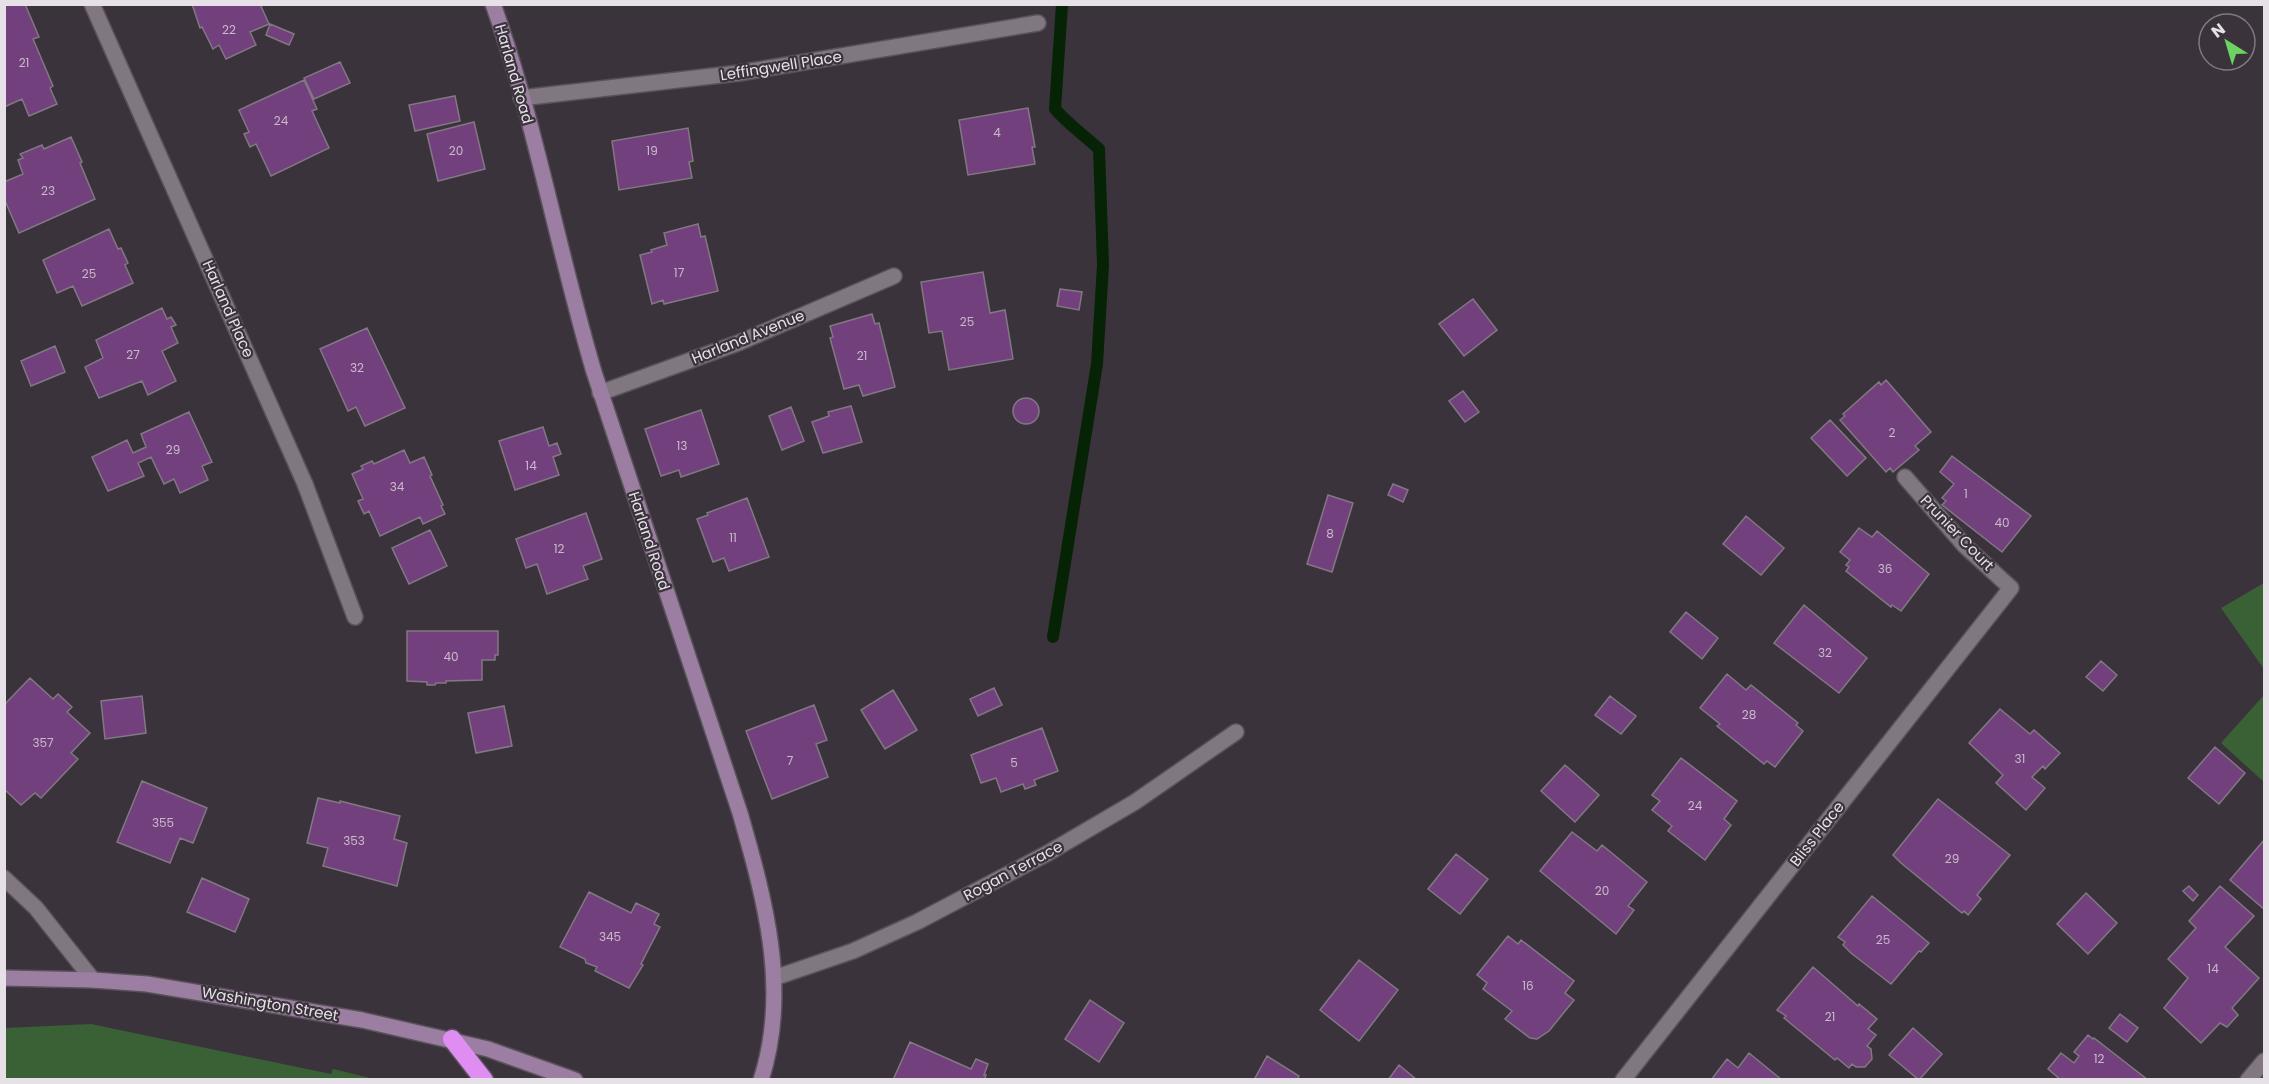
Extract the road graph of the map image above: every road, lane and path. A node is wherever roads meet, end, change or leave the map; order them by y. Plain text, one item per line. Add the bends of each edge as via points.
1 (92, 4) edge
2 (493, 4) edge
3 (1038, 23) dead end
4 (521, 98) junction
5 (894, 276) dead end
6 (600, 393) junction
7 (1905, 477) dead end
8 (2011, 588) joint
9 (355, 618) dead end
10 (1236, 732) dead end
11 (4, 878) edge
12 (4, 978) edge
13 (774, 978) junction
14 (93, 980) junction
15 (452, 1039) junction
16 (2265, 1061) edge
17 (484, 1080) edge
18 (575, 1080) edge
19 (760, 1080) edge
20 (1623, 1080) edge
21 (2248, 1080) edge

1 - 9 street, Harland Place via 305,484
2 - 4 main road, Harland Road
3 - 4 street, Leffingwell Place via 739,73
4 - 6 main road, Harland Road
5 - 6 street, Harland Avenue via 738,343
6 - 13 main road, Harland Road via 757,873
7 - 8 street, Prunier Court via 1965,546
8 - 20 street, Bliss Place
10 - 13 street, Rogan Terrace via 1136,802 1038,859 853,951
11 - 14 street via 36,908
12 - 14 main road, Washington Street
13 - 19 main road, Harland Road via 772,1026
14 - 15 main road, Washington Street via 256,1001
15 - 17 highway
15 - 18 main road, Washington Street
16 - 21 street

